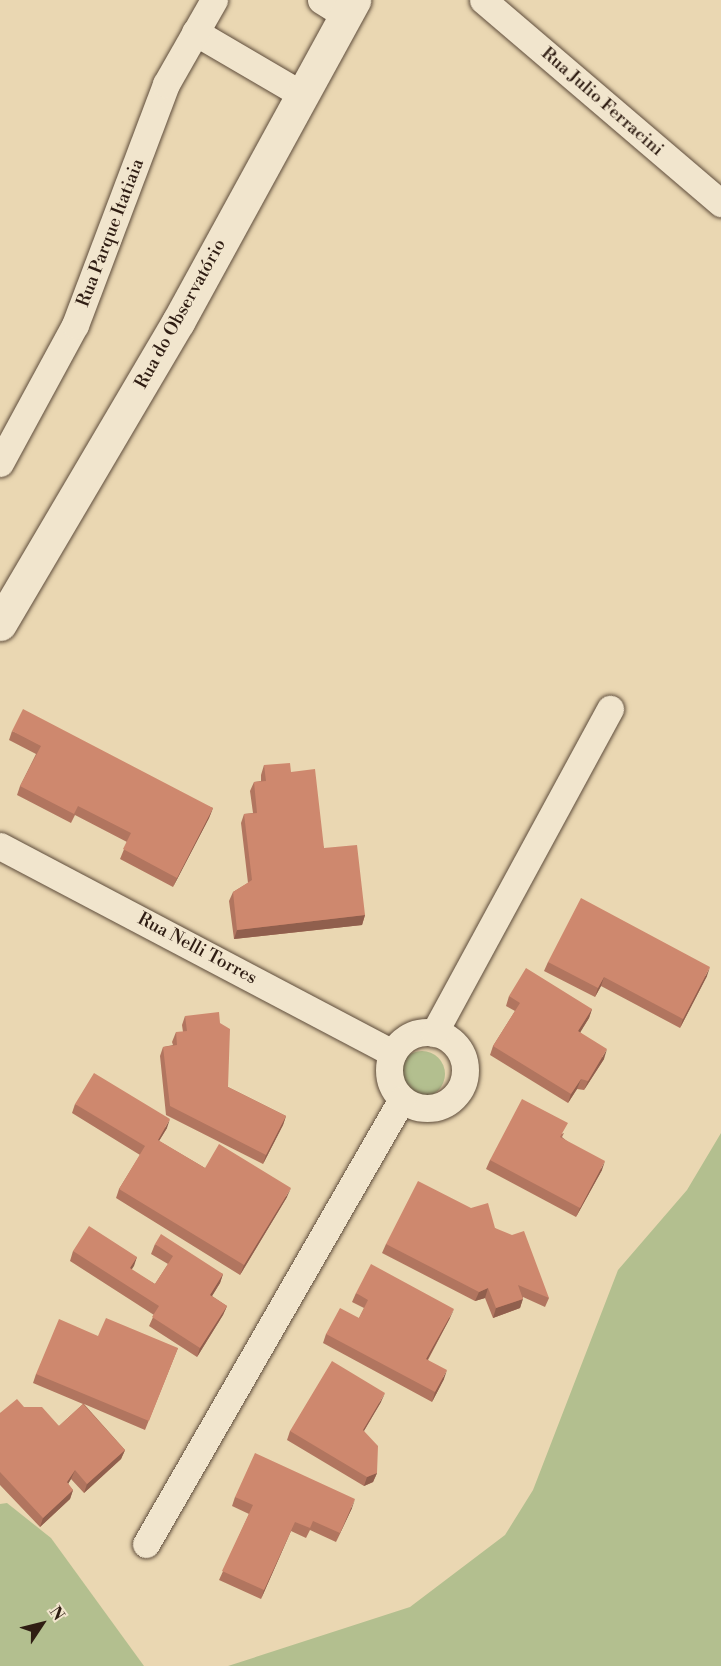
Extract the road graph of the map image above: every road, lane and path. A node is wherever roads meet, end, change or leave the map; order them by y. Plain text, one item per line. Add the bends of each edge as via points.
1 (214, 0) edge
2 (483, 0) edge
3 (340, 5) edge
4 (195, 32) junction
5 (301, 94) junction
6 (721, 203) edge
7 (0, 463) edge
8 (0, 624) edge
9 (610, 709) dead end
10 (0, 846) edge
11 (434, 1033) junction
12 (393, 1053) junction
13 (402, 1099) junction
14 (146, 1544) dead end

1 - 4 street, Rua Parque Itatiaia
2 - 6 street, Rua Julio Ferracini
3 - 5 street, Rua do Observatório
4 - 5 street
4 - 7 street, Rua Parque Itatiaia via 166,84 75,325
5 - 8 street, Rua do Observatório via 178,322
9 - 11 street
10 - 12 street, Rua Nelli Torres
11 - 12 street via 410,1035
11 - 13 street via 462,1056 460,1086 438,1107 412,1106
12 - 13 street via 389,1077
13 - 14 street

